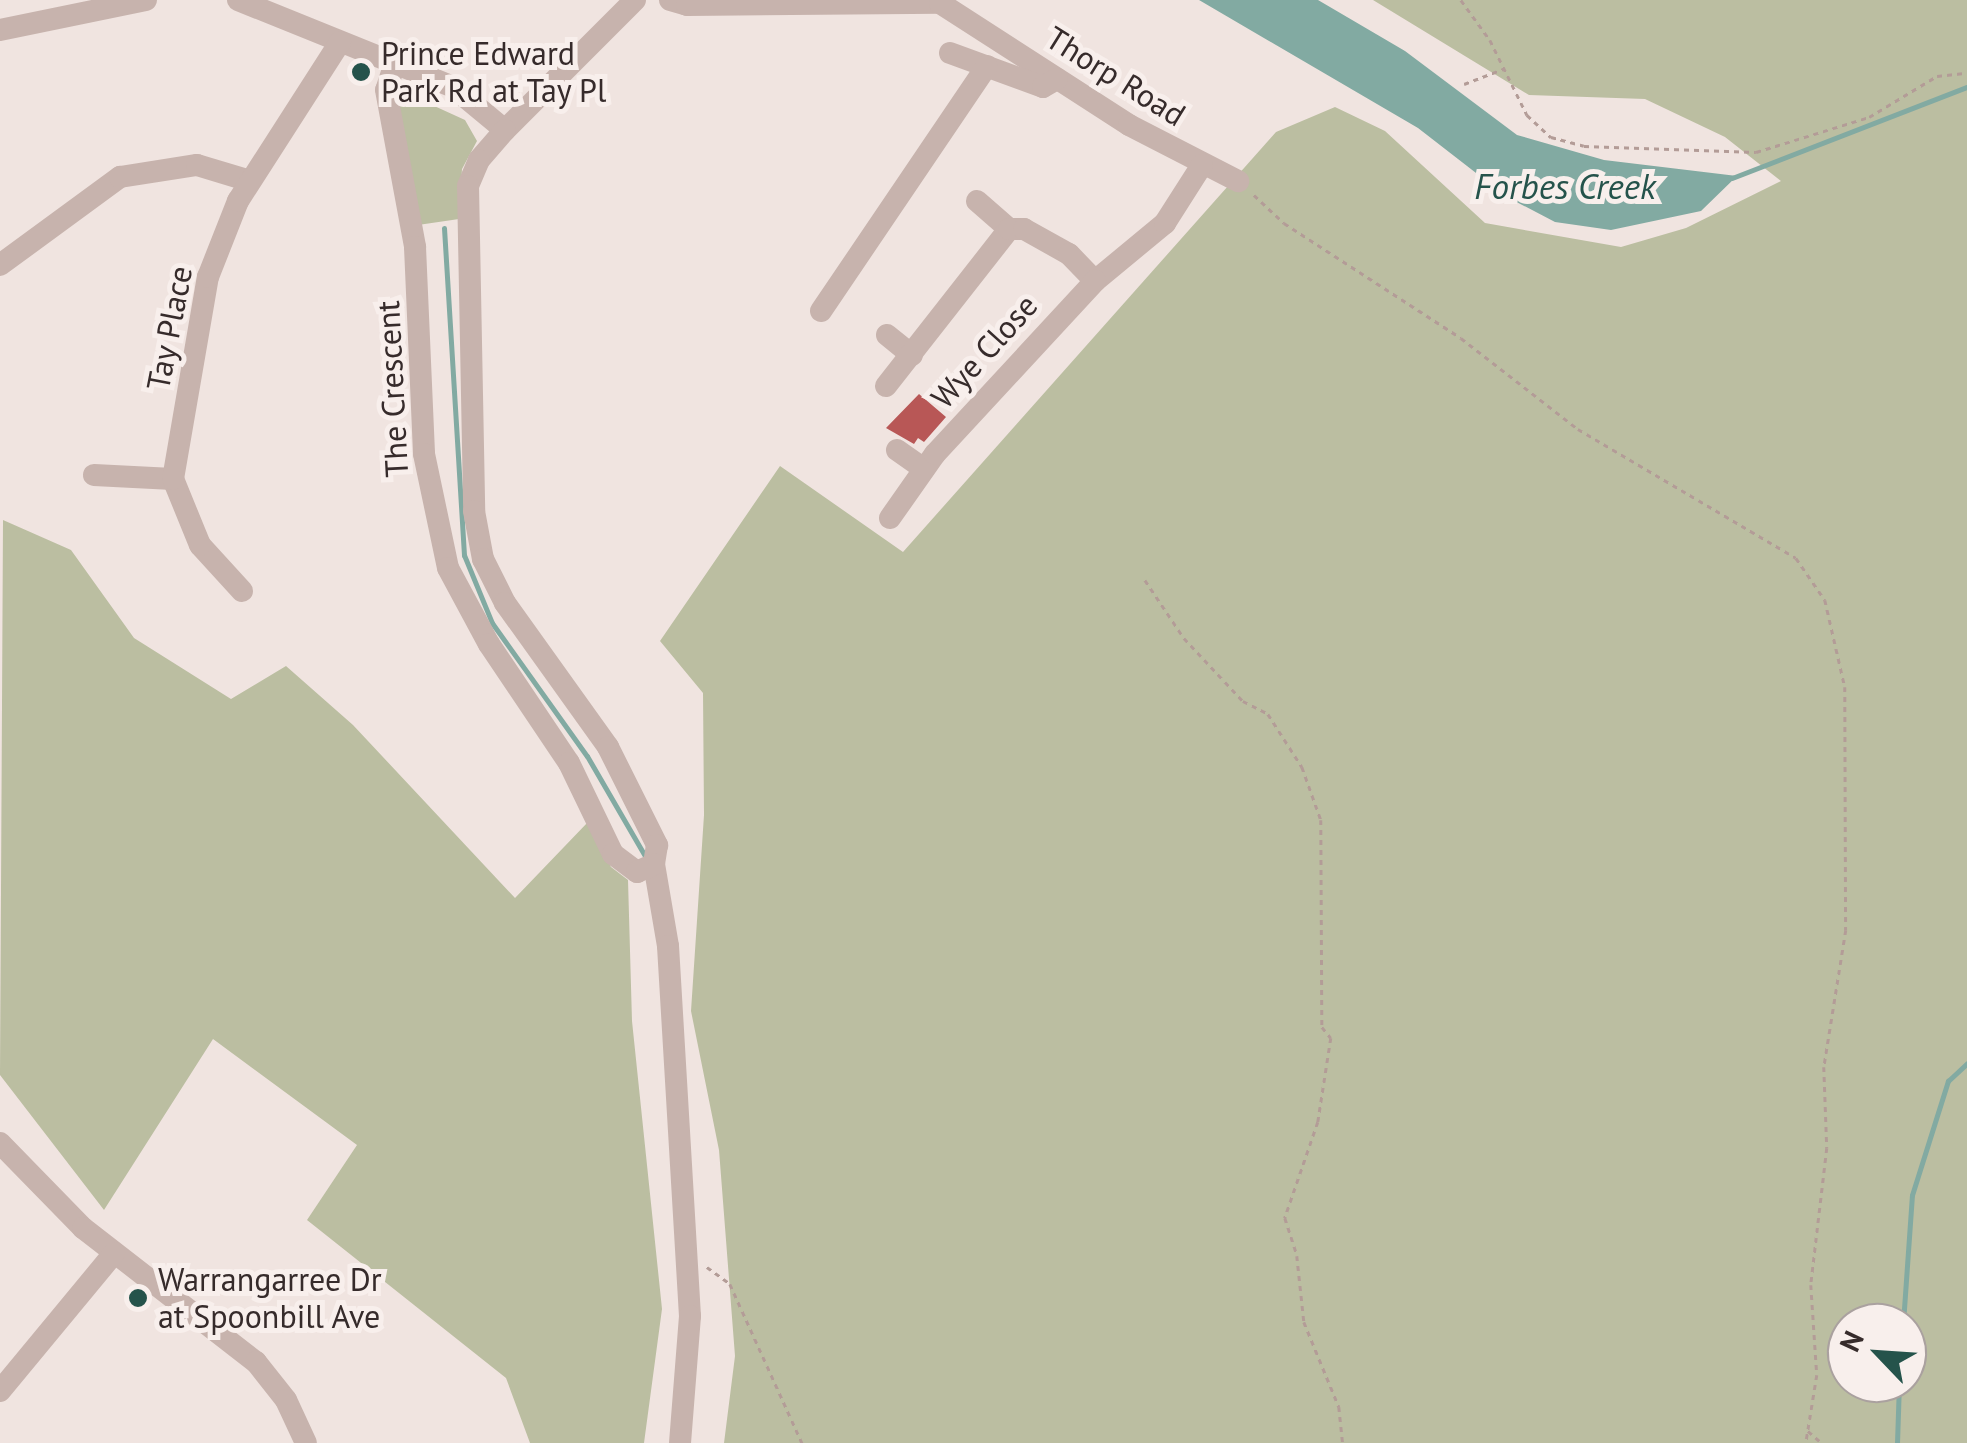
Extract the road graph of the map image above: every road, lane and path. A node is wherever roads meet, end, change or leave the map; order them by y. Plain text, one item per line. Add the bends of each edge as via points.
1 (146, 0) edge
2 (238, 0) edge
3 (635, 0) edge
4 (670, 0) edge
5 (1461, 0) edge
6 (0, 30) edge
7 (340, 42) junction
8 (950, 52) dead end
9 (394, 66) junction
10 (987, 66) junction
11 (1503, 69) junction
12 (1967, 73) edge
13 (1057, 78) junction
14 (1464, 84) dead end
15 (505, 130) junction
16 (1202, 166) junction
17 (250, 180) junction
18 (1238, 181) joint
19 (977, 201) dead end
20 (1008, 229) junction
21 (0, 264) edge
22 (1095, 281) junction
23 (820, 311) dead end
24 (888, 335) dead end
25 (912, 355) junction
26 (886, 386) dead end
27 (897, 450) dead end
28 (924, 468) junction
29 (94, 475) dead end
30 (173, 479) junction
31 (890, 518) dead end
32 (1146, 580) dead end
33 (242, 591) dead end
34 (654, 864) junction
35 (0, 1142) edge
36 (114, 1253) junction
37 (688, 1257) junction
38 (0, 1391) edge
39 (1805, 1430) junction
40 (306, 1443) edge
41 (680, 1443) edge
42 (802, 1443) edge
43 (1343, 1443) edge
44 (1806, 1443) edge
45 (1822, 1443) edge

1 - 6 street
2 - 7 street
3 - 15 street
4 - 13 street, Thorp Road via 940,3
5 - 11 path
7 - 9 street
7 - 17 street, Tay Place
8 - 10 street
9 - 15 street via 454,87
9 - 34 street, The Crescent via 386,90 416,247 424,454 448,568 489,644 569,763 612,854 637,872
10 - 13 street via 1042,87
10 - 23 street
11 - 12 path via 1527,115 1550,137 1701,154 1786,146 1869,117 1937,76
11 - 14 path
13 - 16 street, Thorp Road
15 - 34 street via 479,160 468,186 478,545 537,654 608,747 654,830
16 - 18 street, Thorp Road
16 - 22 street, Wye Close via 1165,223
17 - 21 street via 197,166 120,178
17 - 30 street, Tay Place via 208,277
18 - 39 path via 1284,222 1461,338 1592,438 1796,558 1825,600 1845,687 1846,930 1824,1067 1828,1125 1811,1285 1817,1375
19 - 20 street
20 - 22 street via 1024,229 1069,254
20 - 25 street, Wye Close
22 - 28 street, Wye Close
24 - 25 street, Wye Close
25 - 26 street, Wye Close
27 - 28 street
28 - 31 street, Wye Close
29 - 30 street
30 - 33 street via 200,545
32 - 43 path via 1184,638 1243,701 1268,714 1302,767 1321,820 1322,1027 1331,1038 1318,1122 1285,1218 1298,1256 1304,1322 1339,1407
34 - 37 street via 668,946
35 - 36 street
36 - 38 street
36 - 40 street via 256,1362 286,1400
37 - 41 street
37 - 42 path via 730,1284
39 - 44 path
39 - 45 path

